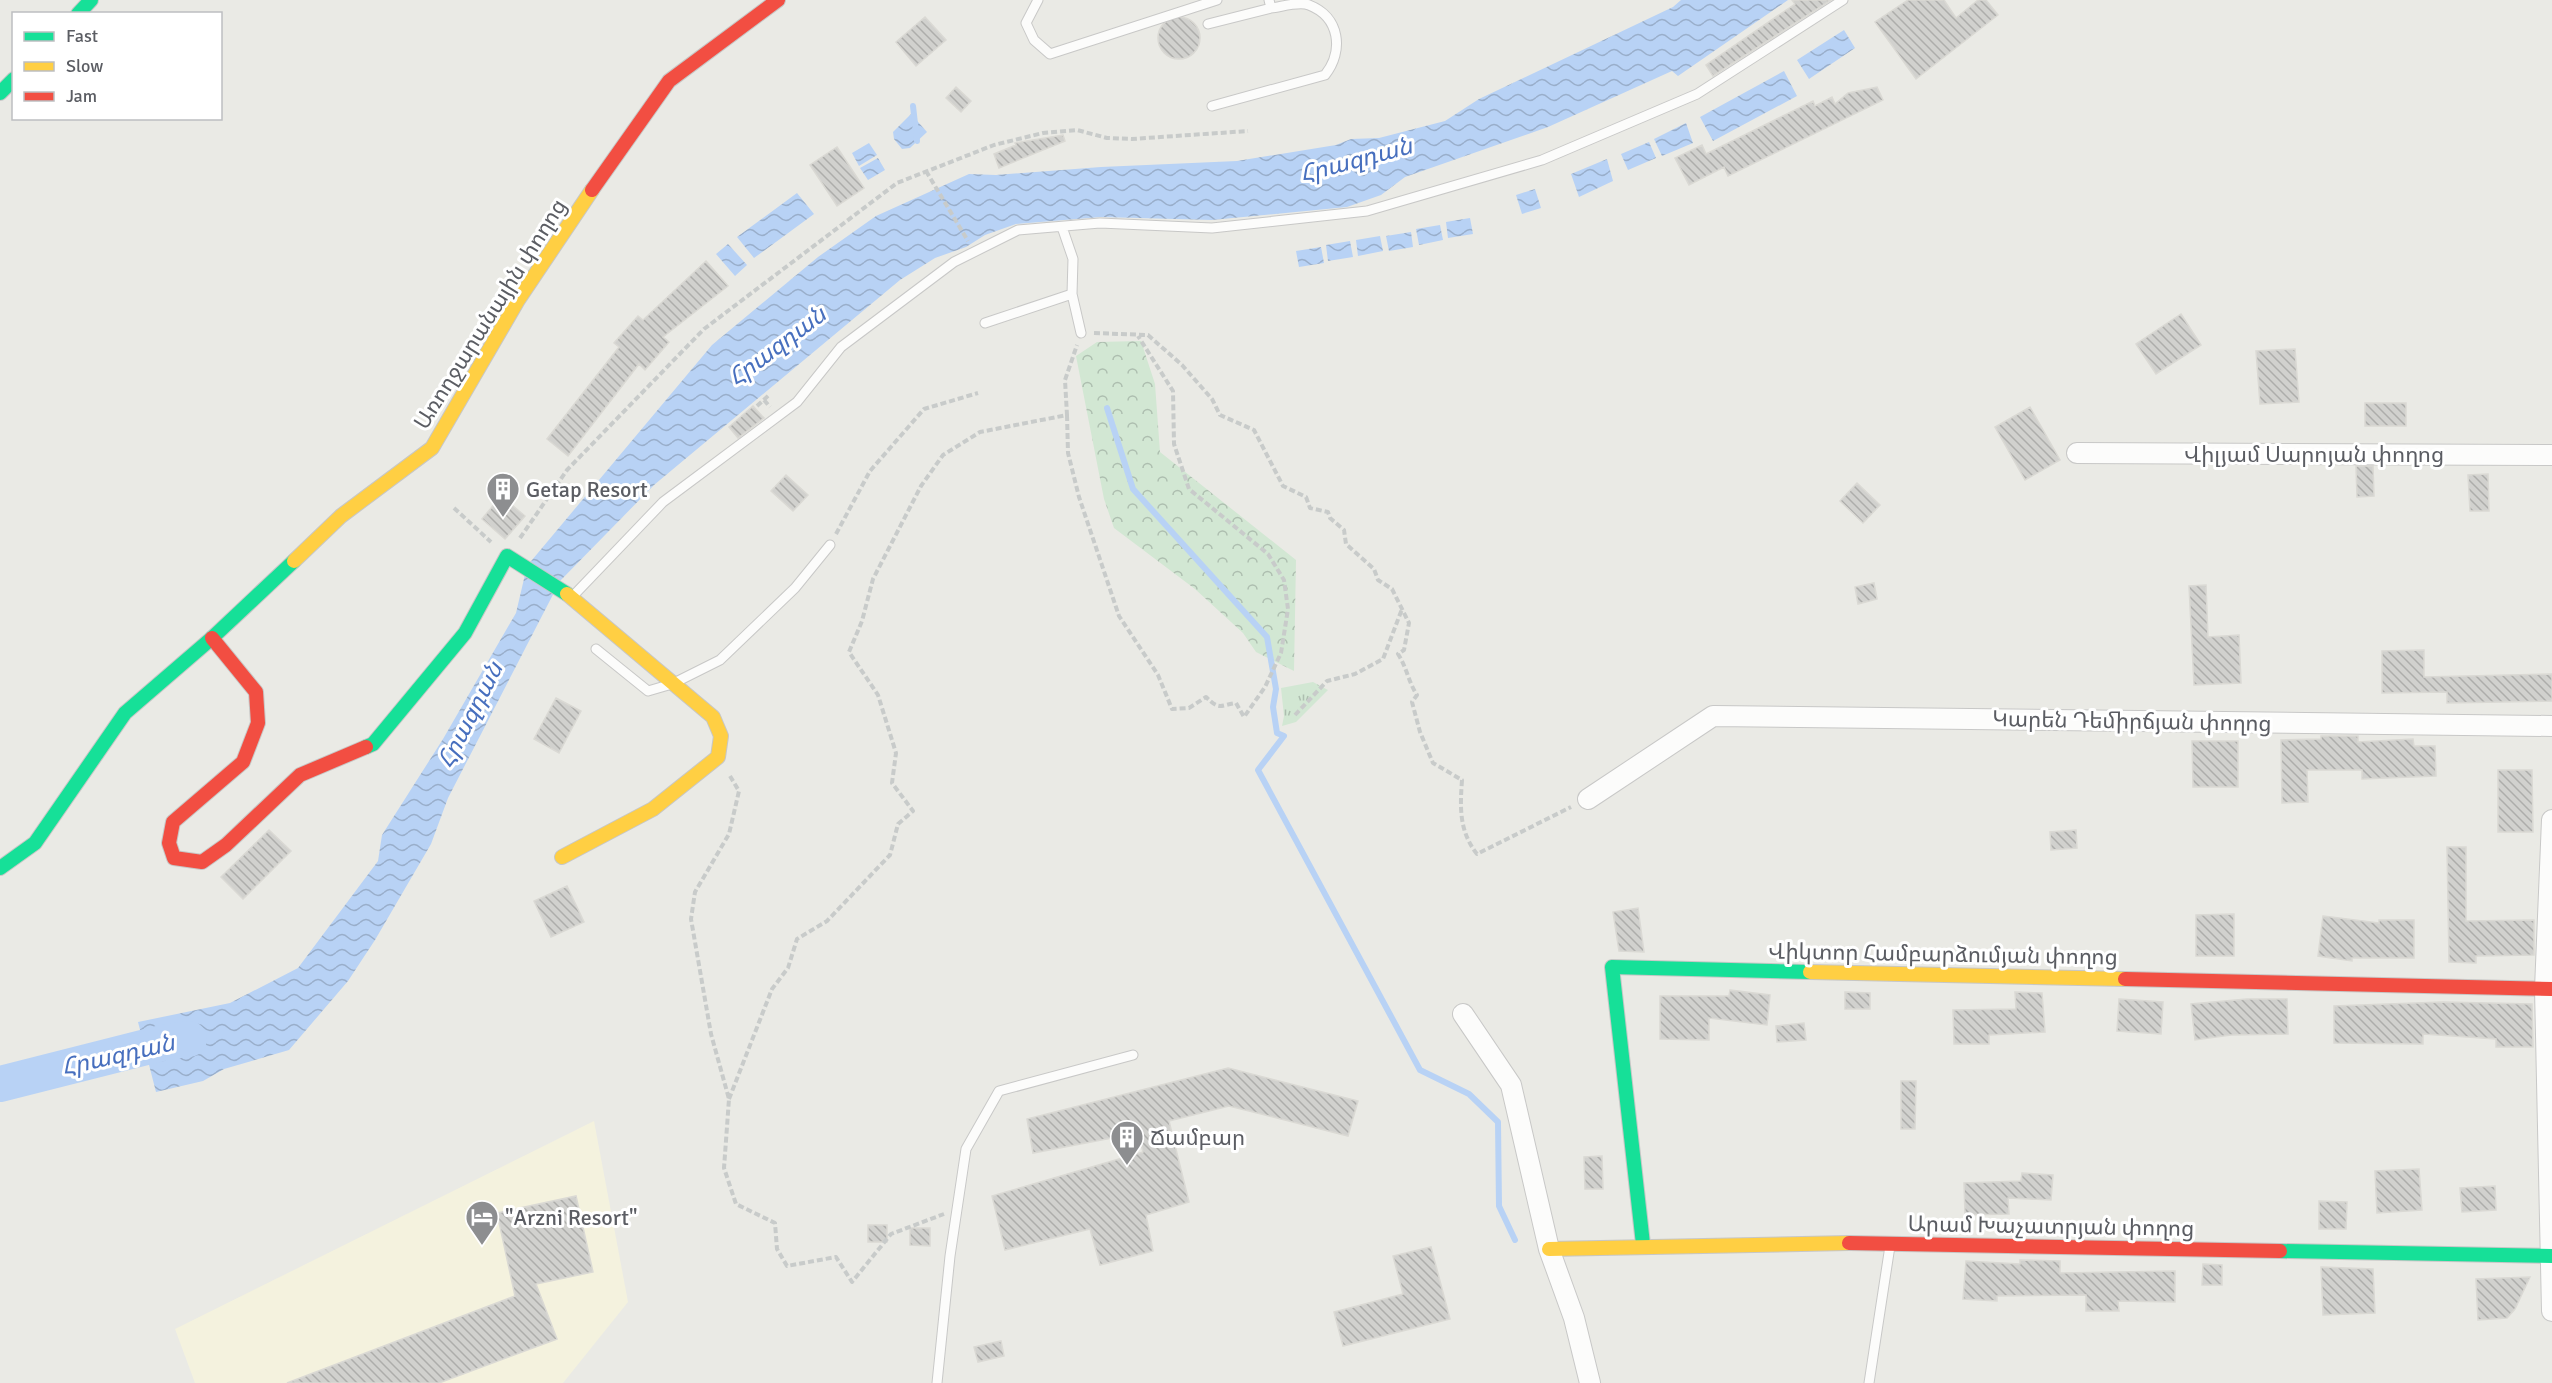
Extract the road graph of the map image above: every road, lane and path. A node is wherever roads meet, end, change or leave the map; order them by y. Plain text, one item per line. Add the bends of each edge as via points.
1 (91, 0) edge
2 (778, 0) edge
3 (1038, 0) edge
4 (1217, 0) edge
5 (1843, 0) edge
6 (1270, 4) edge
7 (80, 12) edge
8 (1208, 24) dead end
9 (12, 81) edge
10 (0, 93) edge
11 (1212, 106) dead end
12 (1248, 131) dead end
13 (926, 171) junction
14 (1062, 227) junction
15 (968, 242) dead end
16 (1072, 294) junction
17 (985, 323) dead end
18 (1081, 333) junction
19 (1137, 335) junction
20 (978, 393) dead end
21 (770, 395) dead end
22 (757, 406) dead end
23 (1067, 415) junction
24 (2077, 453) dead end
25 (2552, 455) edge
26 (454, 508) dead end
27 (470, 524) dead end
28 (830, 545) joint
29 (510, 552) junction
30 (572, 597) junction
31 (1402, 609) junction
32 (212, 638) junction
33 (596, 649) dead end
34 (672, 684) junction
35 (1295, 715) dead end
36 (2552, 726) edge
37 (718, 757) junction
38 (1588, 799) joint
39 (2552, 820) edge
40 (562, 857) dead end
41 (0, 868) edge
42 (2549, 989) edge
43 (1463, 1014) dead end
44 (1133, 1055) dead end
45 (729, 1099) junction
46 (957, 1209) junction
47 (1643, 1244) junction
48 (1890, 1244) junction
49 (1549, 1249) junction
50 (2550, 1256) edge
51 (2552, 1311) edge
52 (937, 1383) edge
53 (1590, 1383) edge
54 (1869, 1383) edge

1 - 7 street
2 - 32 street, Առողջարանային փողոց via 669,81 518,300 432,448 341,516
3 - 4 lane via 1026,23 1034,40 1050,54
5 - 14 lane via 1697,94 1542,160 1400,202 1367,211 1212,228 1100,223
6 - 8 lane
6 - 11 lane via 1307,3 1325,14 1338,38 1334,64 1325,75
9 - 10 street
12 - 13 path via 1132,139 1107,138 1077,130 1044,133
13 - 15 path
13 - 29 path via 897,183 704,329 567,470
14 - 16 lane via 1073,259
14 - 30 lane via 1018,230 954,262 842,347 797,402 663,502
16 - 17 lane
16 - 18 lane
18 - 19 path
18 - 23 path via 1065,380
19 - 23 path via 1173,391 1174,444 1189,489 1268,554 1284,580 1288,609 1281,653 1265,687 1244,717 1236,703 1224,708 1206,697 1189,708 1172,709 1158,675 1119,616 1079,497 1068,453
19 - 31 path via 1148,335 1182,365 1212,399 1220,415 1254,430 1283,486 1306,497 1310,508 1328,512 1344,530 1346,544 1374,569 1378,580 1392,589
20 - 28 path via 924,409 870,471
21 - 22 path
23 - 45 path via 980,432 943,455 921,486 873,579 849,652 878,695 896,753 892,783 913,811 898,824 890,855 827,921 797,939 788,968 772,989
24 - 25 street, Վիլյամ Սարոյան փողոց
26 - 27 path
28 - 34 lane via 795,588 720,660
29 - 30 street via 524,568
29 - 32 street via 465,633 373,744 300,775 226,845 202,862 174,858 169,843 173,822 243,762 258,723 256,692
30 - 34 street
31 - 35 path via 1383,659 1355,674 1327,681
31 - 38 path via 1409,623 1404,650 1398,654 1409,670 1409,682 1417,695 1412,702 1420,732 1433,763 1462,780 1463,830 1477,854
32 - 41 street, Առողջարանային փողոց via 125,713 35,843
33 - 34 lane via 648,691
34 - 37 street via 713,717 721,736
36 - 38 street, Կարեն Դեմիրճյան փողոց via 1713,716
37 - 40 street via 653,809
37 - 45 path via 739,790 729,834 695,892 692,919 711,1034
39 - 42 street
42 - 47 street, Վիկտոր Համբարձումյան փողոց via 1612,967
42 - 50 street
43 - 49 street via 1511,1085
44 - 46 lane via 999,1091 966,1149
45 - 46 path via 724,1168 736,1204 775,1223 777,1250 787,1266 836,1257 852,1282 891,1234
46 - 52 lane
47 - 48 street, Արամ Խաչատրյան փողոց
47 - 49 street, Արամ Խաչատրյան փողոց
48 - 50 street, Արամ Խաչատրյան փողոց
48 - 54 lane
49 - 53 street via 1574,1318
50 - 51 street

